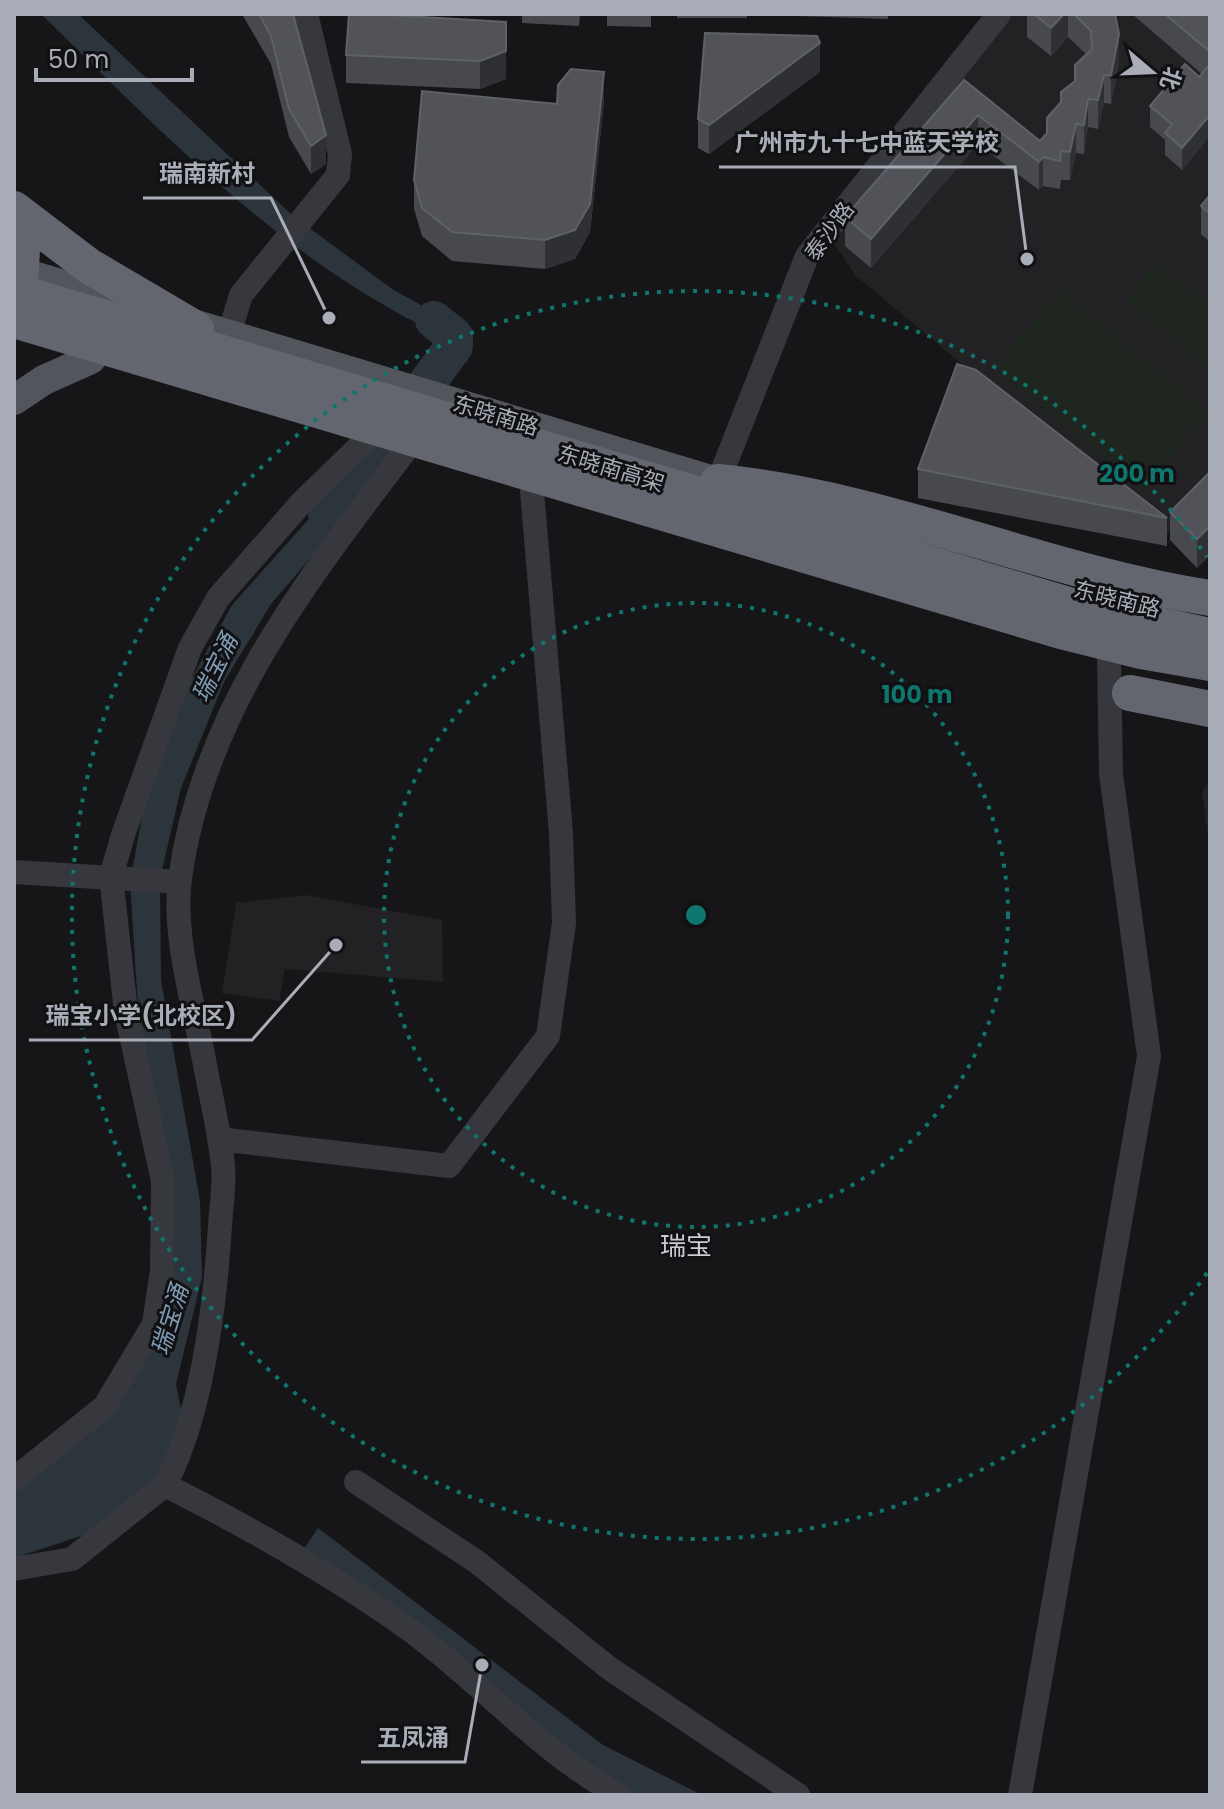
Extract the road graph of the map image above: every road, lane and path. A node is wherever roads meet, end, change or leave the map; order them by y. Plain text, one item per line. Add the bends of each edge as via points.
1 (306, 14) edge
2 (999, 14) edge
3 (14, 209) edge
4 (14, 216) edge
5 (14, 270) edge
6 (14, 291) edge
7 (14, 320) edge
8 (14, 336) edge
9 (238, 346) junction
10 (91, 359) junction
11 (14, 400) edge
12 (366, 440) junction
13 (405, 451) junction
14 (718, 482) junction
15 (532, 491) junction
16 (1210, 598) edge
17 (1210, 619) edge
18 (1210, 636) edge
19 (1109, 658) junction
20 (1210, 663) edge
21 (1210, 678) edge
22 (1130, 693) dead end
23 (1210, 709) edge
24 (14, 872) edge
25 (111, 876) junction
26 (179, 882) junction
27 (219, 1139) junction
28 (14, 1479) edge
29 (356, 1482) dead end
30 (165, 1485) junction
31 (14, 1569) edge
32 (619, 1795) edge
33 (798, 1795) edge
34 (1020, 1795) edge

1 - 9 street via 340,154 338,175 241,295
2 - 14 street, 泰沙路 via 807,256
3 - 9 highway via 89,266
4 - 8 highway via 23,274
5 - 9 main road, 东晓南路
6 - 9 highway, 东晓南高架
7 - 20 highway, 东晓南高架 via 1061,631
8 - 10 main road
9 - 14 main road, 东晓南路
9 - 18 highway, 东晓南高架 via 1072,606
10 - 11 main road
10 - 12 main road
12 - 13 main road
12 - 25 street via 302,502 218,598 190,648
13 - 15 main road
13 - 26 street via 321,562 258,658 224,724 190,828
14 - 16 highway via 835,500 1130,582
14 - 17 main road, 东晓南路 via 1055,584
15 - 19 main road
15 - 27 street via 564,923 548,1036 449,1166
19 - 21 main road
19 - 34 street via 1111,774 1149,1056
22 - 23 highway
24 - 25 street
25 - 26 street
25 - 28 street via 126,1012 163,1181 162,1270 154,1324 105,1406
26 - 27 street via 181,932
27 - 30 street via 224,1168 216,1294 187,1428
29 - 33 street via 477,1562 609,1668
30 - 31 street via 72,1559
30 - 32 street via 297,1555 411,1631 581,1774

